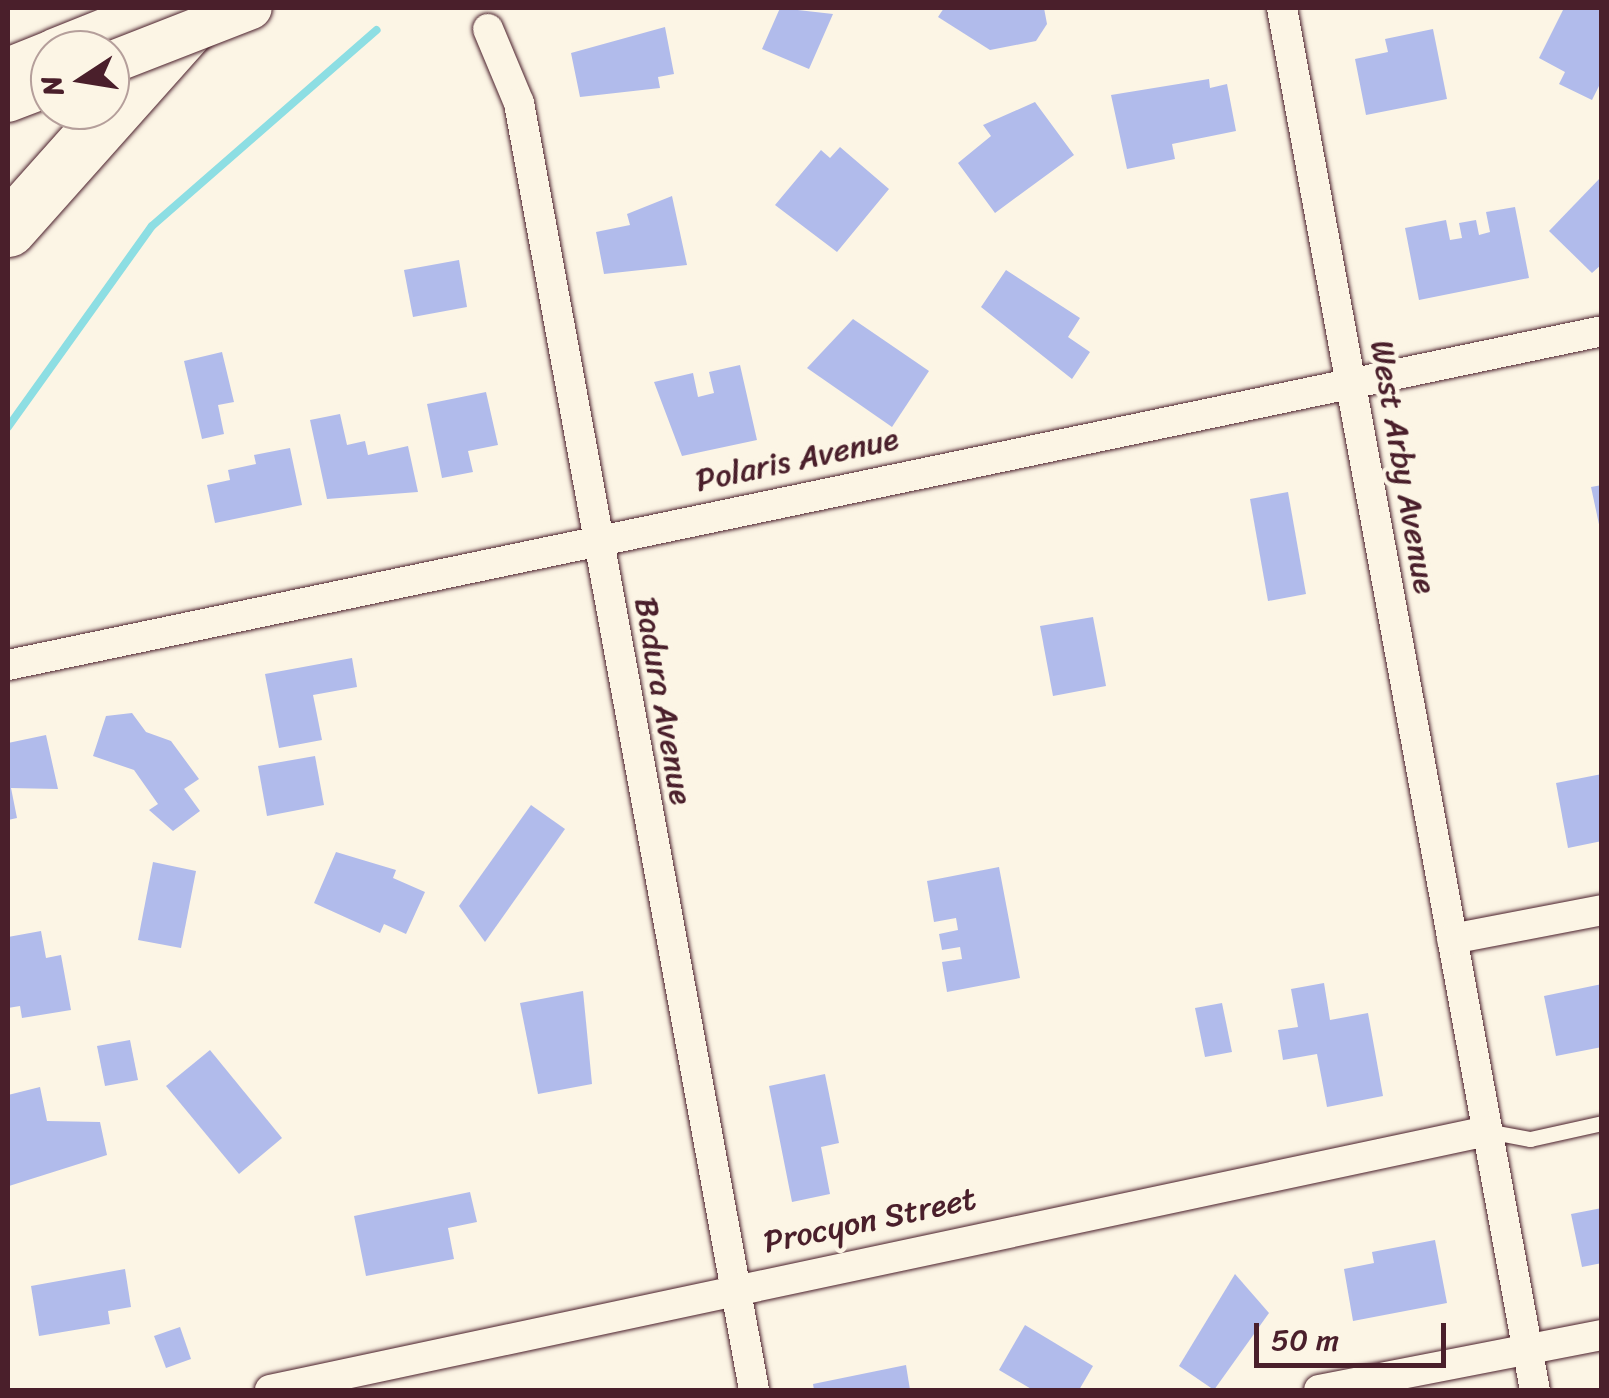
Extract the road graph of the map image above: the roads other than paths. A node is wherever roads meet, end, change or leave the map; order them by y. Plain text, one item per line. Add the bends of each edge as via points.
1 (158, 8) edge
2 (206, 8) edge
3 (251, 8) edge
4 (1282, 8) edge
5 (488, 29) dead end
6 (115, 30) edge
7 (130, 37) edge
8 (8, 229) edge
9 (1602, 332) edge
10 (1353, 382) junction
11 (597, 536) junction
12 (8, 665) edge
13 (1602, 910) edge
14 (1452, 939) junction
15 (1602, 1123) edge
16 (1486, 1131) junction
17 (734, 1285) junction
18 (1602, 1335) edge
19 (1528, 1350) junction
20 (270, 1390) edge
21 (754, 1390) edge
22 (1319, 1390) edge
23 (1535, 1390) edge

1 - 6 main road
2 - 8 highway
3 - 7 main road, bridge
4 - 10 street, West Arby Avenue
5 - 11 street, Badura Avenue via 518,103
9 - 10 street, Polaris Avenue
10 - 11 street, Polaris Avenue
10 - 14 street, West Arby Avenue
11 - 12 street, Polaris Avenue
11 - 17 street, Badura Avenue
13 - 14 street
14 - 16 street, West Arby Avenue
15 - 16 lane via 1530,1139
16 - 17 street, Procyon Street
16 - 19 street, West Arby Avenue
17 - 20 street, Procyon Street via 700,1300
17 - 21 street, Badura Avenue
18 - 19 street
19 - 22 street
19 - 23 street, West Arby Avenue

